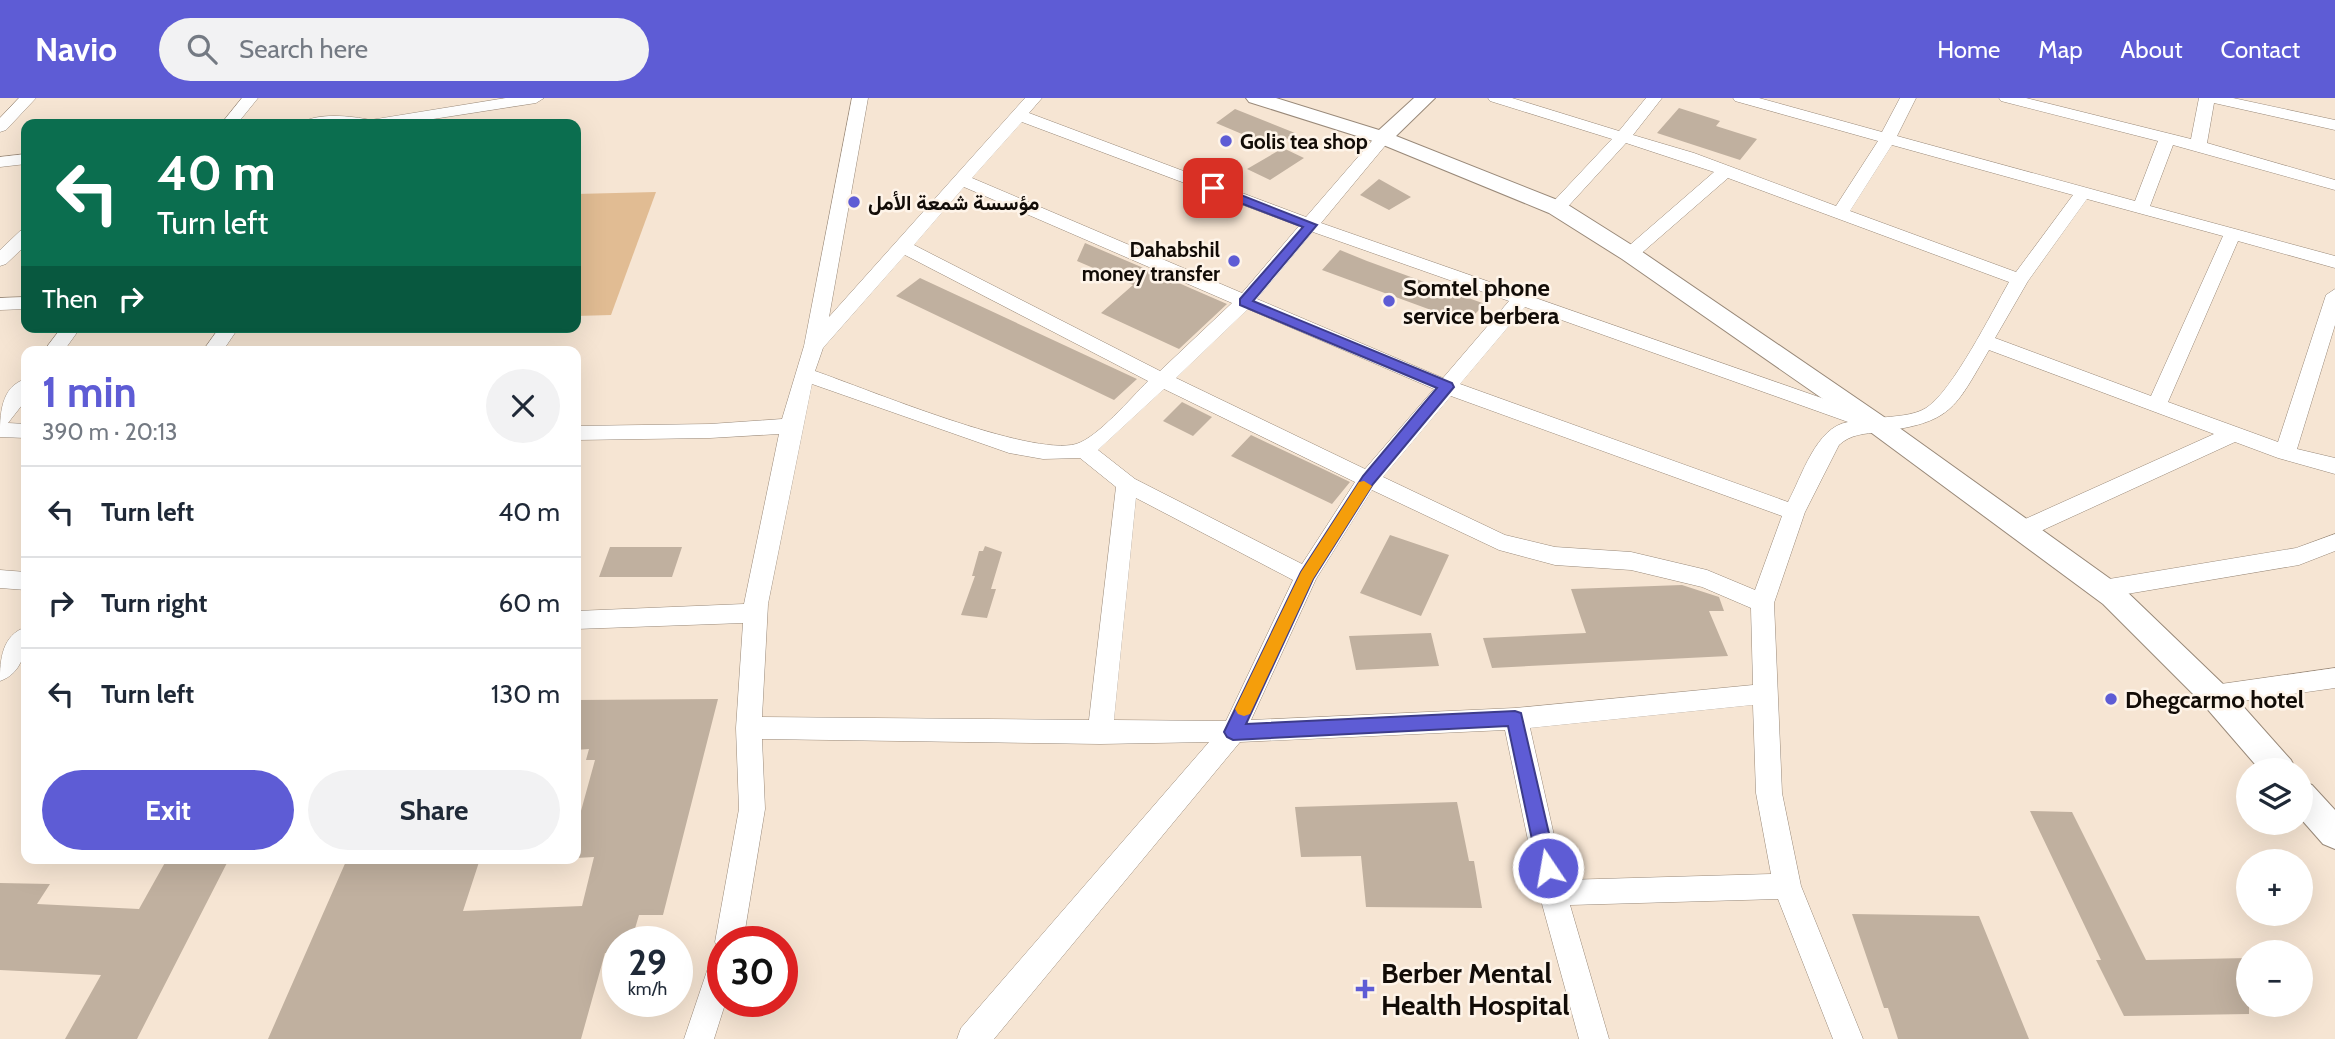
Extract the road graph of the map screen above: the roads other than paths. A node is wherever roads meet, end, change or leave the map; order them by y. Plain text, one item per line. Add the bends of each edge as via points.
1 (28, 98) edge
2 (250, 98) edge
3 (537, 98) edge
4 (860, 98) edge
5 (1034, 98) edge
6 (1256, 98) edge
7 (1425, 98) edge
8 (1496, 98) edge
9 (1654, 98) edge
10 (1741, 98) edge
11 (1908, 98) edge
12 (2007, 98) edge
13 (2209, 98) edge
14 (504, 101) edge
15 (1019, 115) junction
16 (233, 119) edge
17 (401, 119) edge
18 (2335, 125) edge
19 (0, 127) edge
20 (1624, 135) junction
21 (1383, 138) junction
22 (2167, 138) junction
23 (1887, 139) junction
24 (2198, 146) junction
25 (21, 160) edge
26 (0, 163) edge
27 (1726, 171) junction
28 (961, 180) junction
29 (2335, 185) edge
30 (2084, 191) junction
31 (2141, 207) junction
32 (1557, 208) junction
33 (1841, 212) junction
34 (1311, 225) junction
35 (2233, 233) junction
36 (21, 240) edge
37 (904, 247) junction
38 (1630, 254) junction
39 (0, 260) edge
40 (2335, 262) edge
41 (2020, 280) junction
42 (2335, 295) edge
43 (1522, 298) junction
44 (1244, 302) junction
45 (0, 303) edge
46 (21, 303) edge
47 (1984, 341) junction
48 (814, 346) junction
49 (804, 374) junction
50 (1162, 380) junction
51 (1447, 387) junction
52 (21, 392) edge
53 (2157, 405) junction
54 (0, 419) edge
55 (1878, 425) junction
56 (791, 426) junction
57 (0, 430) edge
58 (21, 431) edge
59 (581, 433) edge
60 (2234, 434) junction
61 (1084, 450) junction
62 (2285, 453) junction
63 (2335, 466) edge
64 (1368, 480) junction
65 (1127, 484) junction
66 (1794, 512) junction
67 (2022, 530) junction
68 (2335, 542) edge
69 (1306, 576) junction
70 (0, 579) edge
71 (21, 581) edge
72 (2103, 589) junction
73 (1762, 603) junction
74 (756, 613) junction
75 (581, 620) edge
76 (21, 644) edge
77 (0, 671) edge
78 (2335, 678) edge
79 (1766, 694) junction
80 (2214, 695) junction
81 (1515, 719) junction
82 (749, 728) junction
83 (1233, 732) junction
84 (1100, 733) junction
85 (2269, 758) edge
86 (2313, 809) edge
87 (2335, 834) edge
88 (1787, 887) junction
89 (1553, 893) junction
90 (732, 926) edge
91 (707, 1014) edge
92 (699, 1039) edge
93 (972, 1039) edge
94 (1594, 1039) edge
95 (1848, 1039) edge

1 - 19 street
2 - 16 street
3 - 14 street
4 - 48 street
5 - 15 street
6 - 21 street
7 - 21 street
8 - 20 street
9 - 20 street
10 - 23 street
11 - 23 street
12 - 22 street
13 - 18 street
13 - 24 street
14 - 17 street
15 - 28 street
15 - 34 street
20 - 27 street
20 - 32 street
21 - 32 street
21 - 34 street
22 - 24 street
22 - 31 street
23 - 30 street
23 - 33 street
24 - 29 street
25 - 26 street
27 - 33 street
27 - 38 street
28 - 37 street
28 - 44 street
30 - 31 street
30 - 41 street
31 - 35 street
32 - 38 street
33 - 41 street
34 - 43 street
34 - 44 street
35 - 40 street
35 - 53 street
36 - 39 street
37 - 48 street
37 - 50 street
38 - 55 street
41 - 47 street
42 - 62 street
43 - 51 street
43 - 55 street
44 - 50 street
44 - 51 street
45 - 46 street
47 - 53 street
47 - 55 street via 1950,399 1933,414
48 - 49 street
49 - 56 street
49 - 61 street via 1009,446 1043,452
50 - 61 street
50 - 64 street
51 - 64 street
51 - 66 street
52 - 54 street
53 - 60 street
55 - 66 street via 1843,430 1831,440
55 - 67 street
56 - 59 street
56 - 74 street
57 - 58 street
60 - 62 street
60 - 67 street
61 - 65 street
62 - 63 street
64 - 69 street
64 - 73 street via 1499,542 1555,556 1631,561 1707,579
65 - 69 street
65 - 84 street
66 - 73 street
67 - 72 street
68 - 72 street via 2299,556
69 - 83 street
70 - 71 street
72 - 80 street
73 - 79 street
74 - 75 street
74 - 82 street
76 - 77 street
78 - 80 street
79 - 81 street
79 - 88 street via 1769,793
80 - 85 street
81 - 83 street
81 - 89 street
82 - 84 street
82 - 90 street via 752,808
83 - 84 street
83 - 93 street
86 - 87 street
88 - 89 street
88 - 95 street
89 - 94 street
91 - 92 street

